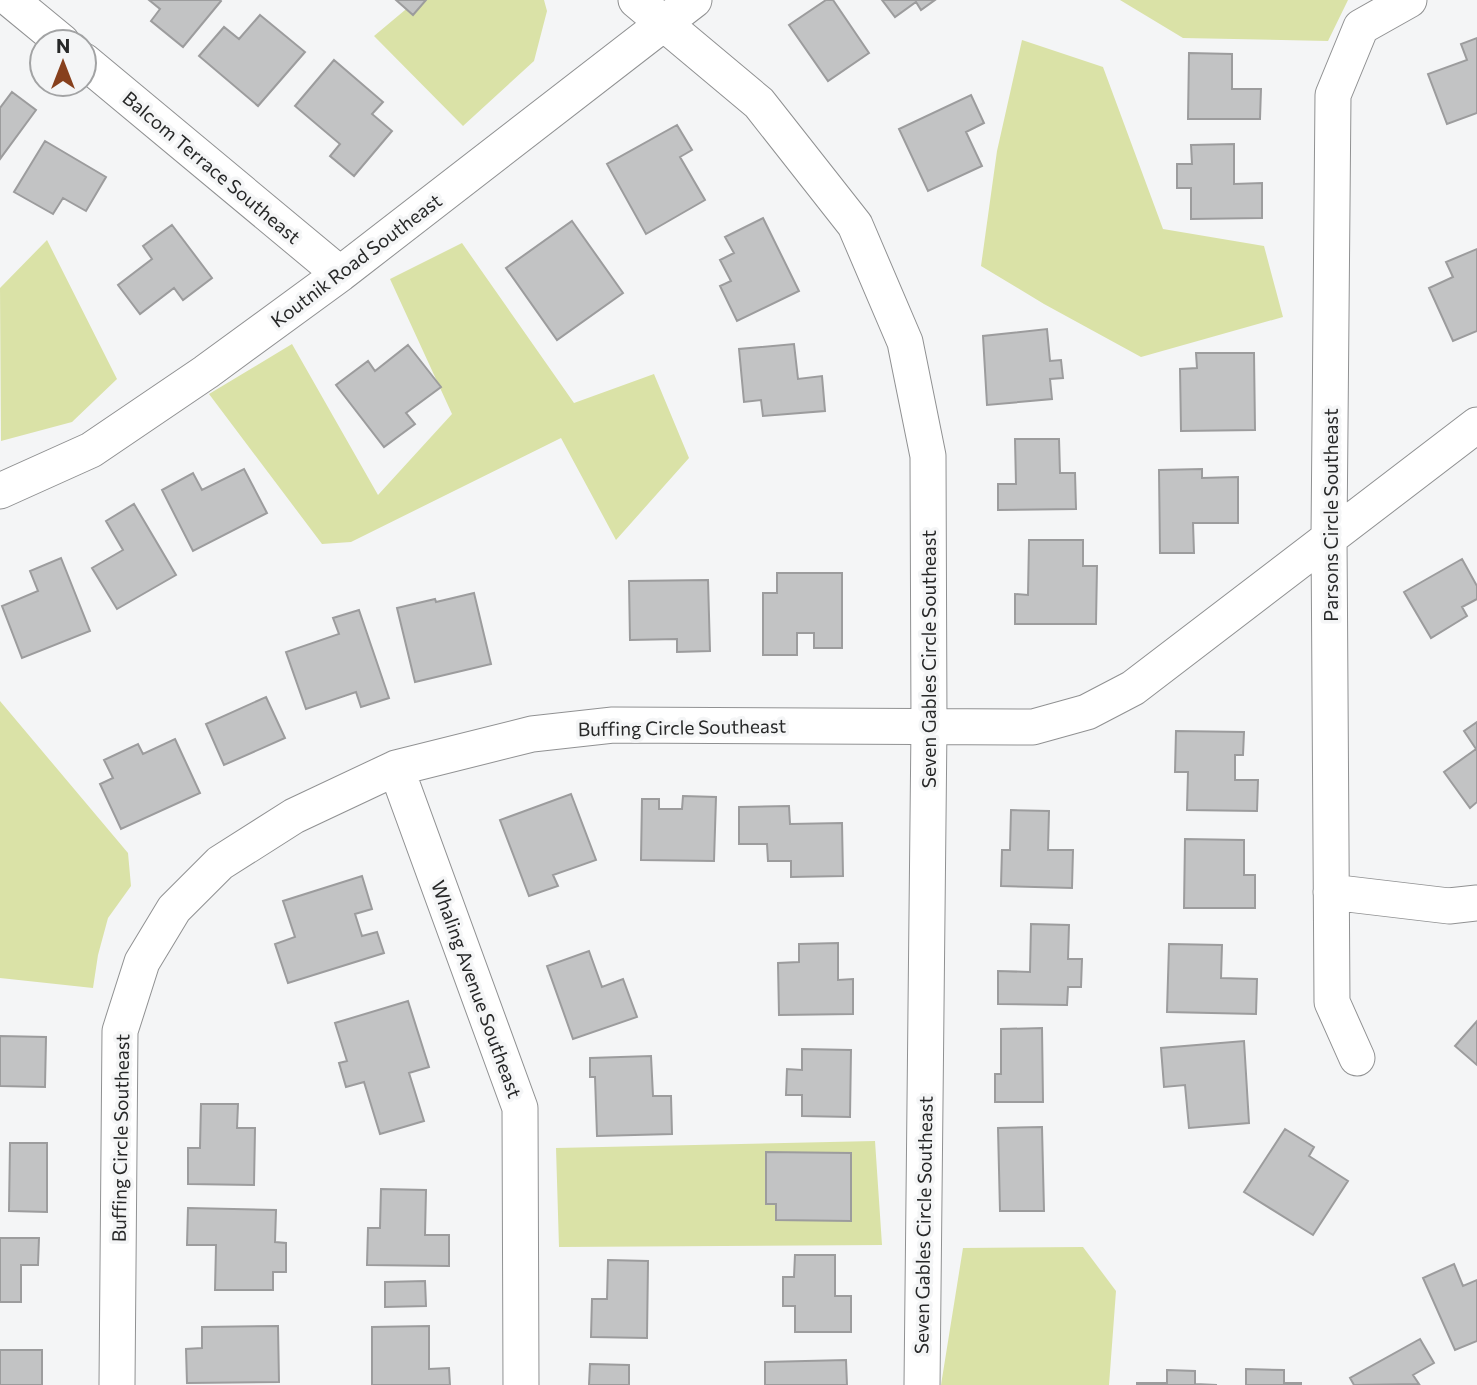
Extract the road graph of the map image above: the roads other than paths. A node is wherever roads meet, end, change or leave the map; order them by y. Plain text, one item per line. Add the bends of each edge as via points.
1 (11, 0) edge
2 (636, 0) edge
3 (694, 0) edge
4 (1409, 0) edge
5 (662, 23) junction
6 (45, 28) edge
7 (98, 73) edge
8 (340, 274) junction
9 (1477, 425) edge
10 (0, 491) edge
11 (1329, 536) junction
12 (929, 726) junction
13 (396, 768) junction
14 (1331, 892) junction
15 (1477, 903) edge
16 (1357, 1058) dead end
17 (117, 1385) edge
18 (521, 1385) edge
19 (922, 1385) edge

1 - 6 street
2 - 5 street, Seven Gables Circle Southeast
3 - 5 street, Koutnik Road Southeast
4 - 11 street, Parsons Circle Southeast via 1361,27 1333,95
5 - 8 street, Koutnik Road Southeast
5 - 12 street, Seven Gables Circle Southeast via 759,103 855,225 905,342 928,456
7 - 8 street, Balcom Terrace Southeast
8 - 10 street, Koutnik Road Southeast via 91,450
9 - 11 street, Buffing Circle Southeast
11 - 12 street, Buffing Circle Southeast via 1133,688 1087,712 1033,727
11 - 14 street, Parsons Circle Southeast
12 - 13 street, Buffing Circle Southeast via 613,725 532,734
12 - 19 street, Seven Gables Circle Southeast
13 - 17 street, Buffing Circle Southeast via 294,816 220,863 174,909 142,962 120,1031
13 - 18 street, Whaling Avenue Southeast via 520,1108
14 - 15 street via 1449,906
14 - 16 street, Parsons Circle Southeast via 1332,1002

